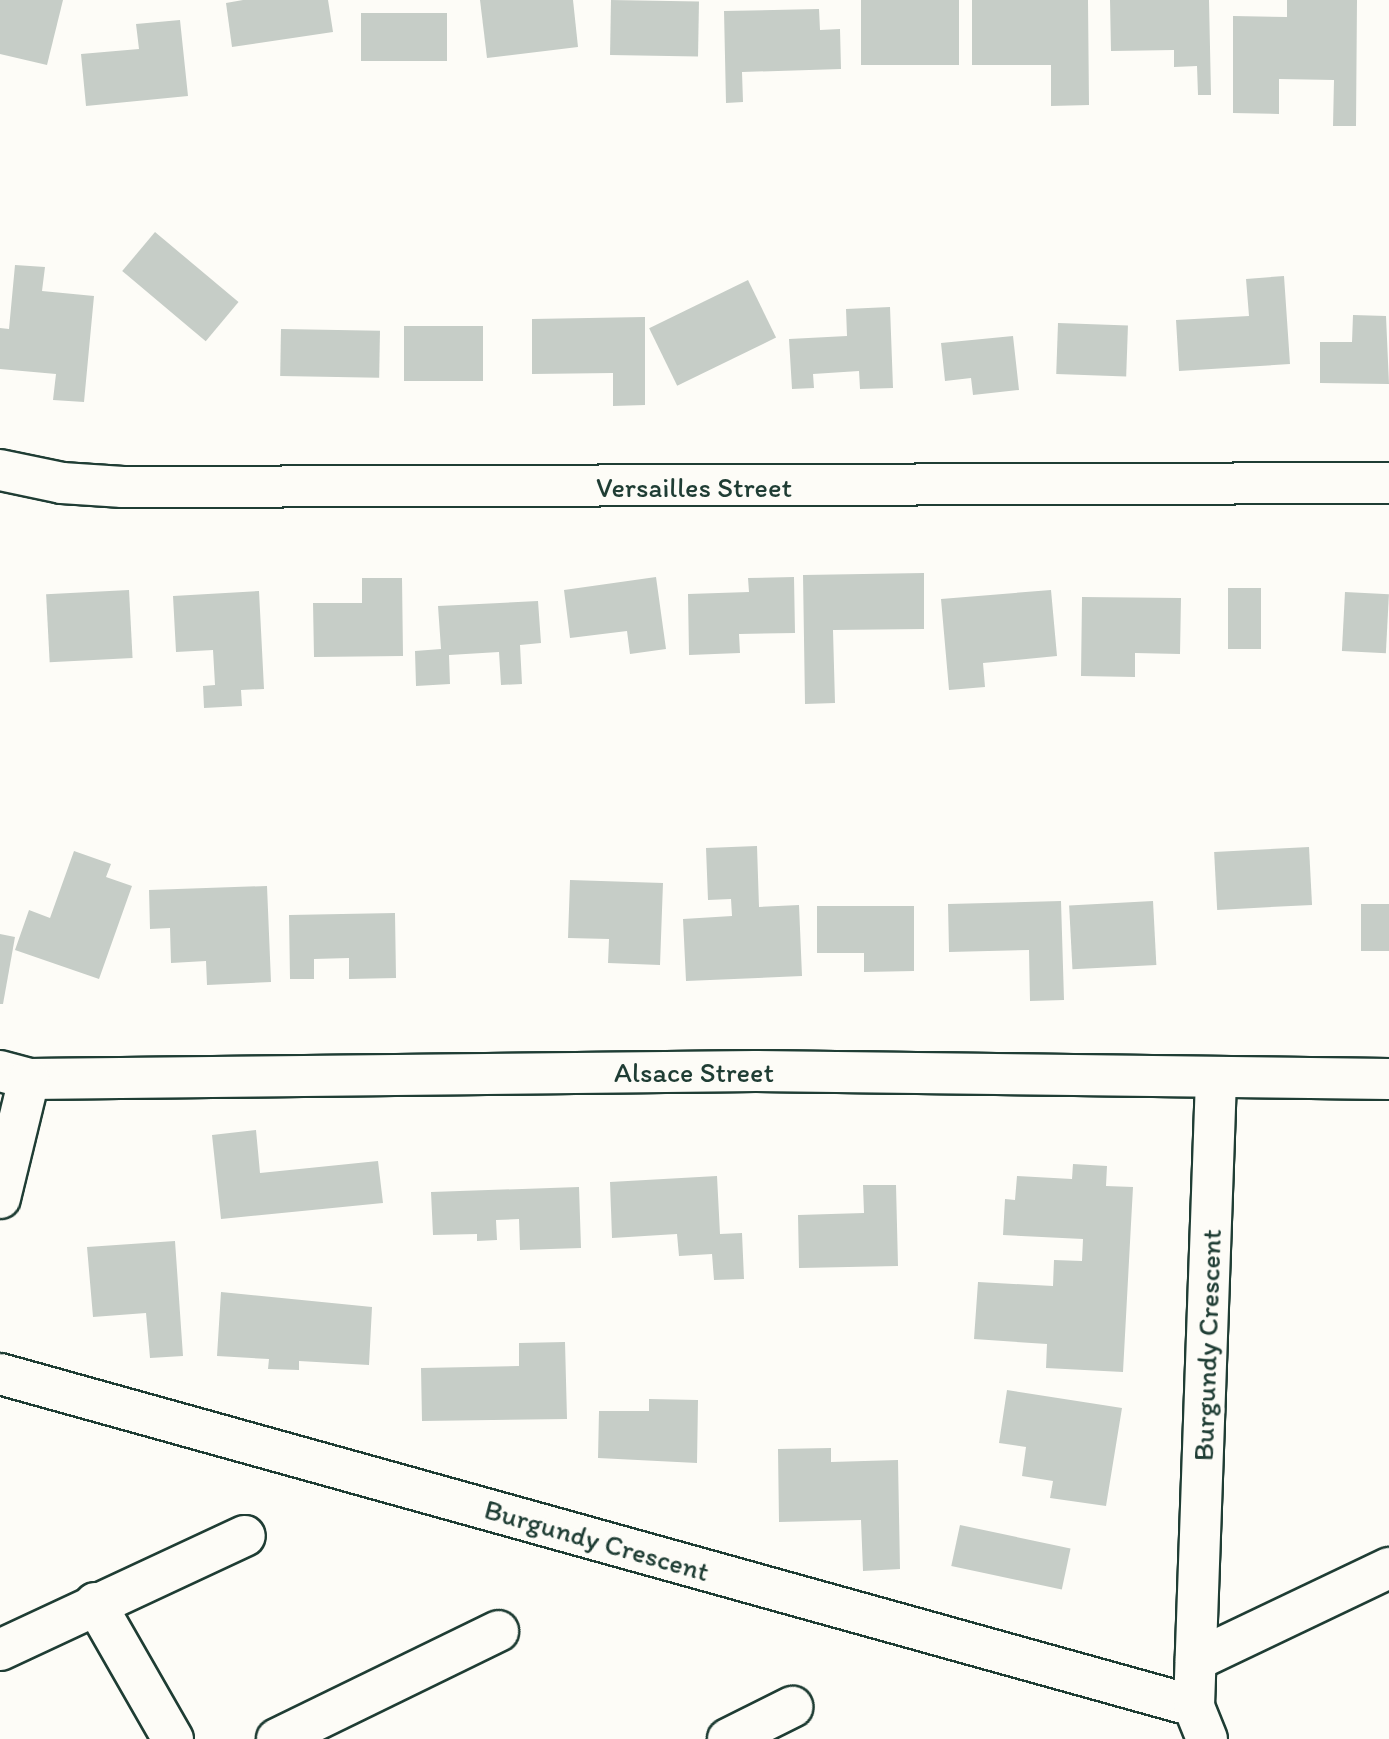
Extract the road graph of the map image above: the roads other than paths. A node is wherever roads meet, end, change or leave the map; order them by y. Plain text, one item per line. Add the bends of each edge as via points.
1 (0, 470) edge
2 (1389, 483) edge
3 (14, 1075) edge
4 (1216, 1079) junction
5 (1389, 1079) edge
6 (0, 1198) edge
7 (0, 1374) edge
8 (245, 1536) dead end
9 (1389, 1568) edge
10 (95, 1603) junction
11 (498, 1631) dead end
12 (0, 1650) edge
13 (1196, 1660) junction
14 (792, 1707) dead end
15 (1201, 1723) edge
16 (173, 1739) edge
17 (277, 1739) edge
18 (728, 1739) edge

1 - 2 street, Versailles Street via 62,483 139,488
3 - 4 street, Alsace Street via 756,1071
3 - 6 street
4 - 5 street, Alsace Street
4 - 13 street, Burgundy Crescent
7 - 15 street, Burgundy Crescent
8 - 10 street
9 - 13 street
10 - 12 street
10 - 16 street
11 - 17 street
13 - 15 street, Burgundy Crescent
14 - 18 street

